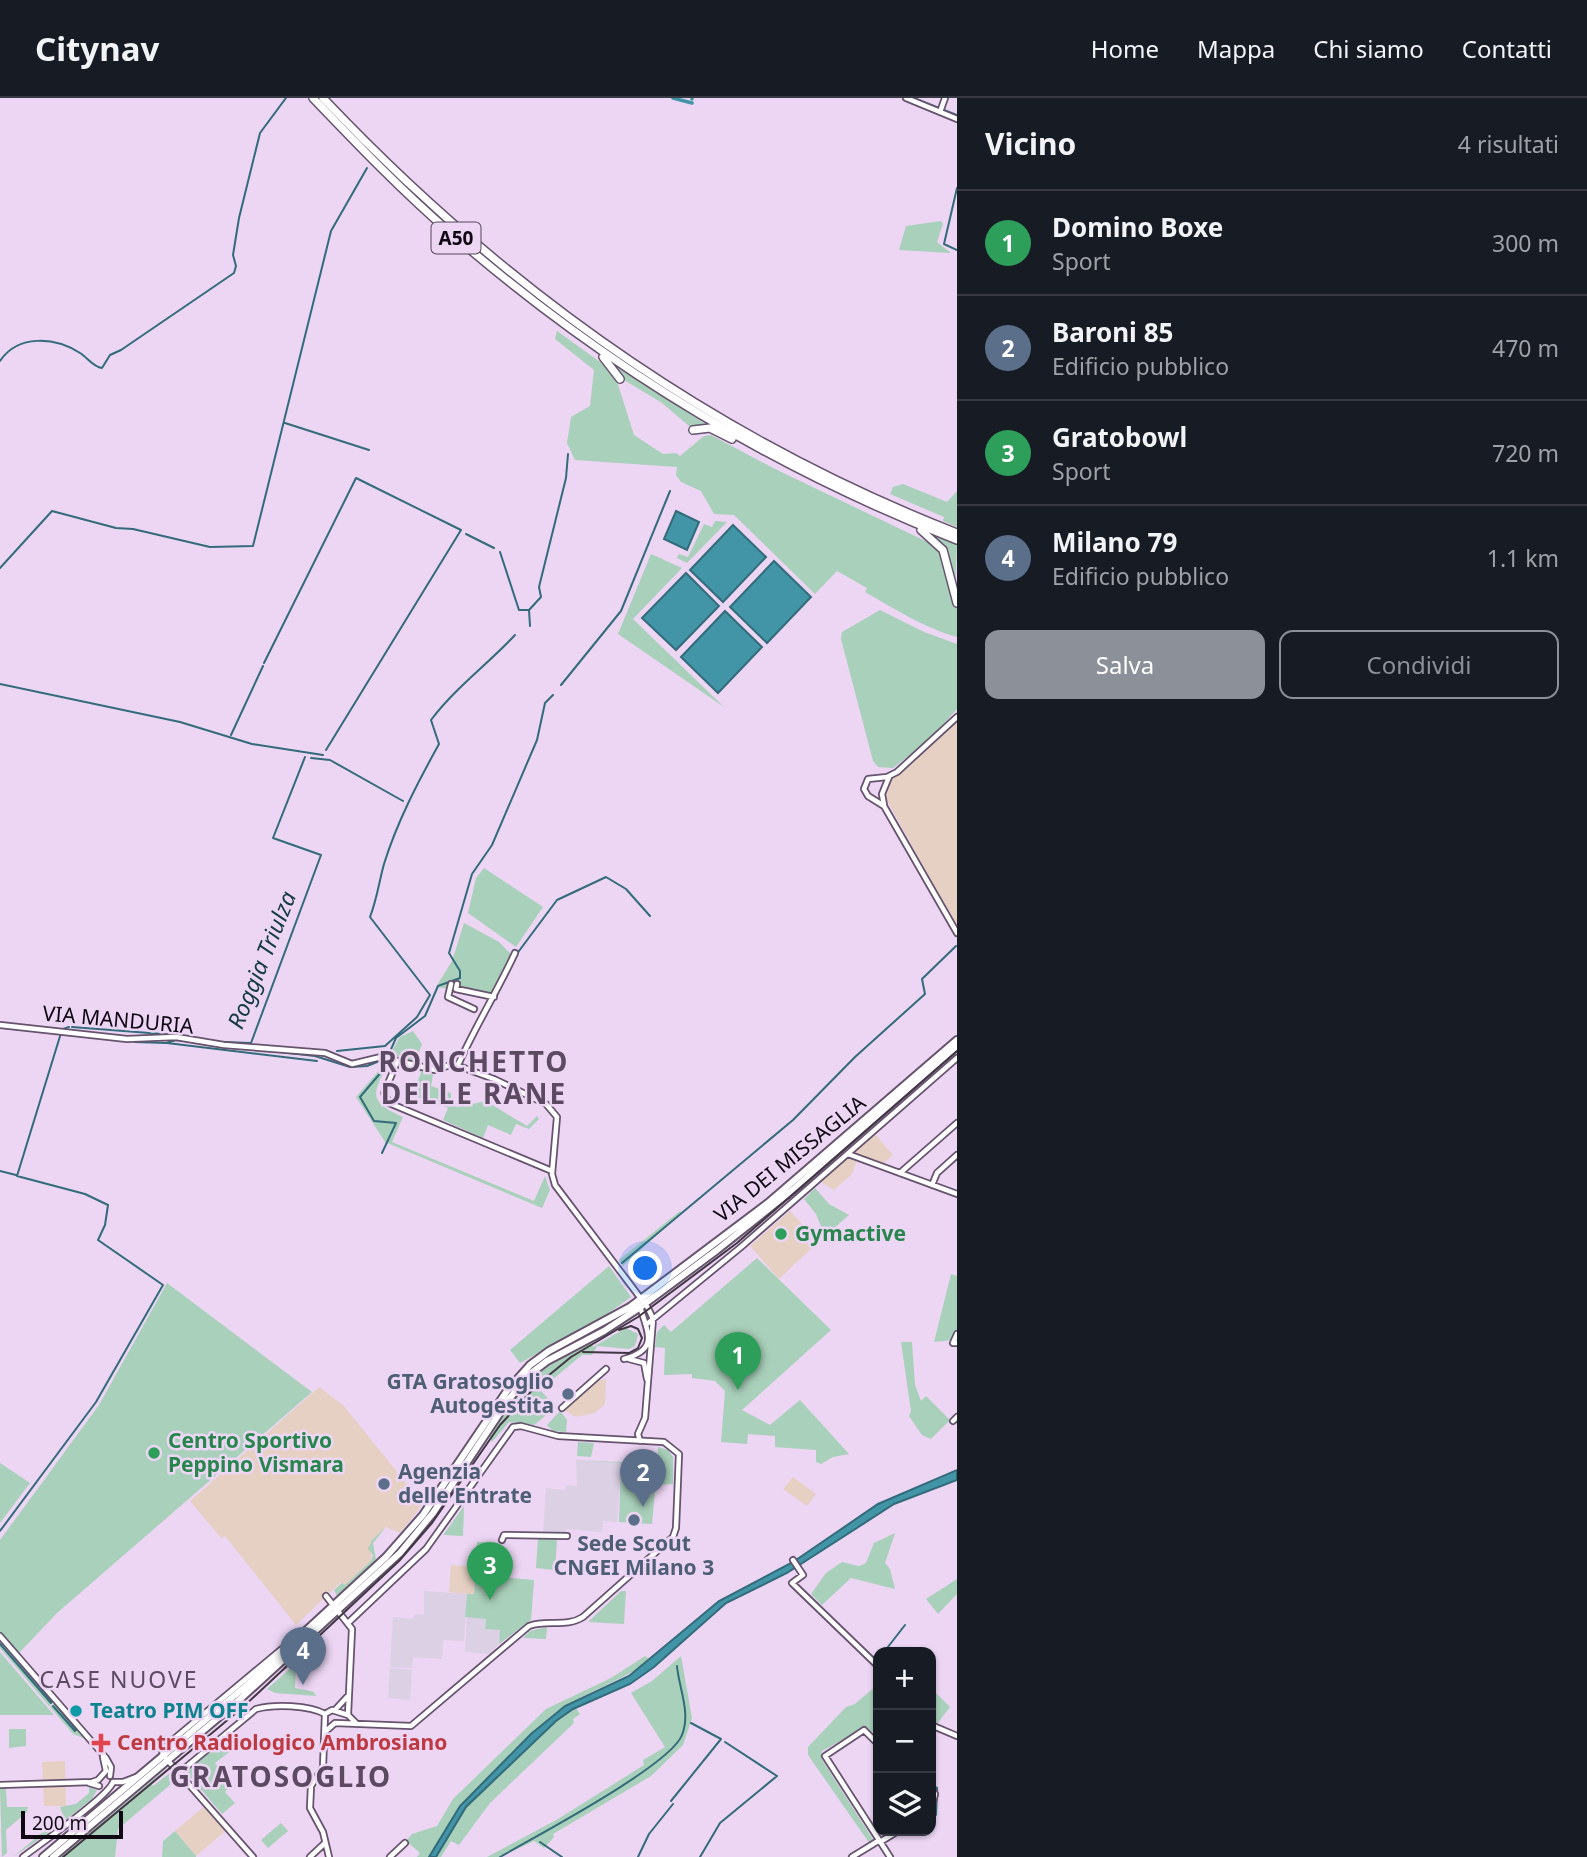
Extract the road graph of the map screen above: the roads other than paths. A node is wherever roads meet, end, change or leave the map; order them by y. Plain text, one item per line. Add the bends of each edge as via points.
1 (313, 98) edge
2 (323, 98) edge
3 (906, 98) edge
4 (946, 98) edge
5 (940, 112) junction
6 (957, 119) edge
7 (562, 323) junction
8 (620, 379) dead end
9 (693, 429) dead end
10 (779, 459) junction
11 (899, 517) junction
12 (957, 533) edge
13 (957, 540) edge
14 (957, 603) edge
15 (957, 717) edge
16 (891, 776) junction
17 (879, 778) junction
18 (884, 785) junction
19 (882, 794) junction
20 (875, 798) junction
21 (884, 806) junction
22 (957, 933) edge
23 (515, 953) dead end
24 (465, 991) junction
25 (494, 997) junction
26 (460, 1003) junction
27 (474, 1009) dead end
28 (0, 1025) edge
29 (957, 1040) edge
30 (957, 1046) edge
31 (957, 1058) edge
32 (397, 1062) junction
33 (458, 1065) junction
34 (957, 1123) edge
35 (848, 1154) junction
36 (957, 1155) edge
37 (552, 1171) junction
38 (900, 1173) junction
39 (932, 1185) junction
40 (957, 1194) edge
41 (642, 1304) junction
42 (651, 1323) junction
43 (957, 1334) edge
44 (955, 1343) edge
45 (606, 1370) dead end
46 (562, 1408) dead end
47 (641, 1435) junction
48 (631, 1440) junction
49 (640, 1441) junction
50 (649, 1441) junction
51 (568, 1536) dead end
52 (502, 1540) dead end
53 (793, 1560) dead end
54 (326, 1596) dead end
55 (334, 1609) junction
56 (349, 1622) junction
57 (0, 1636) edge
58 (873, 1660) edge
59 (347, 1696) junction
60 (335, 1710) junction
61 (348, 1715) junction
62 (326, 1717) junction
63 (202, 1720) junction
64 (338, 1724) junction
65 (358, 1725) junction
66 (936, 1728) edge
67 (202, 1731) junction
68 (327, 1731) junction
69 (957, 1736) edge
70 (873, 1739) edge
71 (166, 1758) junction
72 (140, 1775) junction
73 (180, 1776) junction
74 (109, 1778) junction
75 (0, 1785) edge
76 (101, 1788) junction
77 (889, 1836) edge
78 (325, 1842) junction
79 (879, 1842) junction
80 (405, 1843) dead end
81 (23, 1857) edge
82 (43, 1857) edge
83 (53, 1857) edge
84 (253, 1857) edge
85 (310, 1857) edge
86 (329, 1857) edge
87 (390, 1857) edge
88 (852, 1857) edge
89 (890, 1857) edge

1 - 7 highway, A50 via 436,221
2 - 12 highway, A50 via 468,239 621,356 706,411 803,464
3 - 5 street
4 - 5 street
5 - 6 street
7 - 8 highway via 609,363
7 - 10 highway, A50 via 678,402
9 - 10 highway via 710,428
10 - 11 highway, A50
11 - 13 highway, A50
11 - 14 highway via 933,537 943,550
15 - 16 street
16 - 17 street
16 - 18 street
17 - 18 street
17 - 20 street via 868,779 864,785 865,793
18 - 19 street
19 - 20 street
19 - 21 street
20 - 21 street
21 - 22 street
23 - 25 street
24 - 25 street
24 - 26 street
24 - 26 street via 454,984 448,997
25 - 33 street
26 - 27 street
28 - 32 street, VIA MANDURIA via 325,1053 352,1064
29 - 41 main road, VIA DEI MISSAGLIA via 779,1195
30 - 41 main road, VIA DEI MISSAGLIA via 766,1213
31 - 35 street, VIA DEI MISSAGLIA
32 - 33 street, VIA MANDURIA via 437,1070
32 - 37 street via 384,1093 389,1103
33 - 37 street, VIA MANDURIA via 548,1105 557,1117
34 - 38 street
35 - 38 street
35 - 42 street, VIA DEI MISSAGLIA
36 - 39 street via 937,1173
37 - 41 street via 557,1189
38 - 39 street
39 - 40 street
41 - 42 street
41 - 55 main road, VIA DEI MISSAGLIA via 550,1350 522,1373 423,1515
42 - 47 street via 644,1357 648,1379
43 - 44 street
45 - 46 street
47 - 48 street
47 - 49 street
47 - 50 street
48 - 49 street
48 - 56 street via 555,1435 521,1426 511,1429 426,1549
49 - 50 street
50 - 65 street via 666,1443 680,1458 676,1528 667,1544 580,1619 526,1628 415,1724 405,1728
51 - 52 street via 504,1535
53 - 58 street via 802,1577 792,1583
54 - 55 street
55 - 56 street
55 - 63 main road, VIA DEI MISSAGLIA
55 - 67 main road, VIA DEI MISSAGLIA
56 - 59 street
57 - 74 street via 110,1763
59 - 60 street
59 - 61 street
60 - 61 street
60 - 62 street
61 - 64 street
61 - 65 street
62 - 64 street
62 - 68 street
62 - 73 street via 313,1709 256,1709
63 - 67 street
63 - 71 main road, VIA DEI MISSAGLIA
64 - 65 street
64 - 68 street
66 - 69 street
67 - 71 main road, VIA DEI MISSAGLIA
68 - 78 street via 323,1767 311,1786 310,1808
70 - 79 street via 864,1730 825,1753
71 - 72 main road, VIA DEI MISSAGLIA
71 - 73 street
71 - 83 main road, VIA DEI MISSAGLIA
72 - 74 street via 124,1782
72 - 82 main road, VIA DEI MISSAGLIA
73 - 84 street
74 - 76 street
74 - 76 street
75 - 76 street via 88,1783
76 - 81 street via 85,1811
77 - 79 street
78 - 85 street
78 - 86 street
79 - 88 street
79 - 89 street
80 - 87 street

